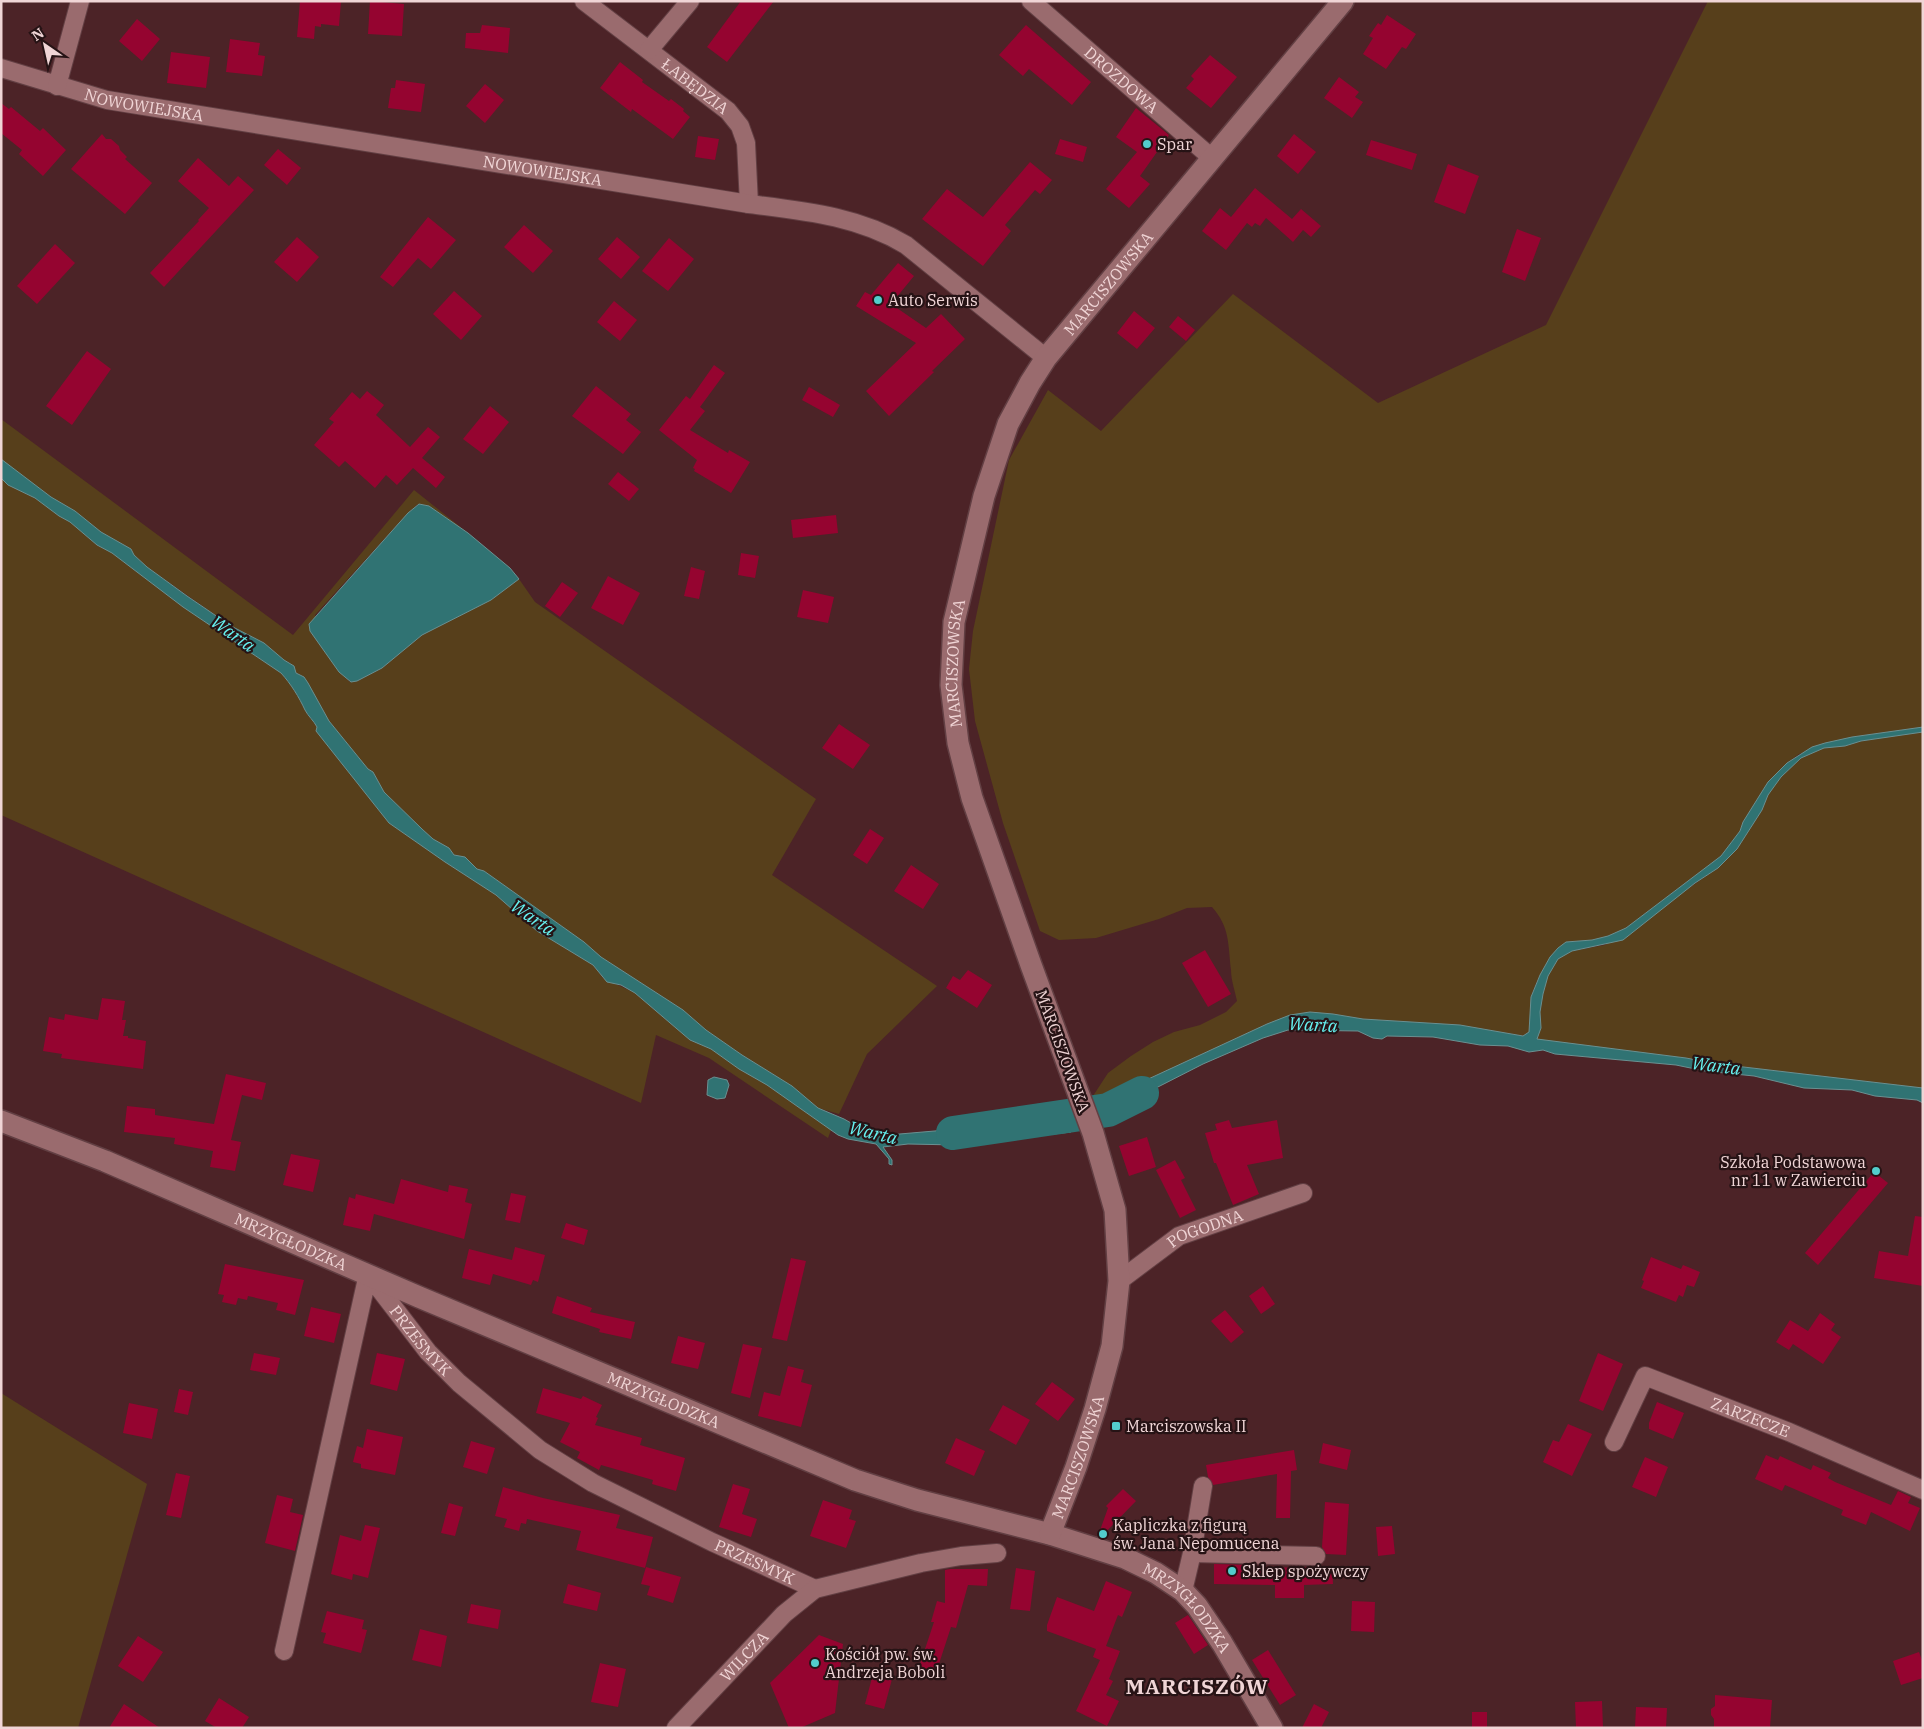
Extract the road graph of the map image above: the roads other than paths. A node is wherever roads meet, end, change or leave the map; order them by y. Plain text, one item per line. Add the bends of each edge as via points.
1 (80, 1) edge
2 (584, 1) edge
3 (690, 1) edge
4 (1031, 1) edge
5 (1343, 1) edge
6 (649, 50) junction
7 (1, 68) edge
8 (57, 86) junction
9 (1213, 159) junction
10 (749, 204) junction
11 (1046, 358) junction
12 (1, 1121) edge
13 (1303, 1194) dead end
14 (368, 1274) junction
15 (1119, 1281) junction
16 (1614, 1442) dead end
17 (1203, 1486) dead end
18 (1923, 1490) edge
19 (1050, 1534) junction
20 (997, 1553) dead end
21 (1192, 1553) junction
22 (1316, 1556) dead end
23 (815, 1589) junction
24 (1183, 1591) junction
25 (284, 1651) dead end
26 (676, 1728) edge
27 (1272, 1728) edge

1 - 8 street
2 - 6 street, ŁABĘDZIA
3 - 6 street
4 - 9 street, DROZDOWA
5 - 9 street, MARCISZOWSKA
6 - 10 street, ŁABĘDZIA via 728,111 740,126 746,143
7 - 8 street, NOWOWIEJSKA
8 - 10 street, NOWOWIEJSKA via 107,100
9 - 11 street, MARCISZOWSKA
10 - 11 street, NOWOWIEJSKA via 825,214 889,235 906,245
11 - 15 street, MARCISZOWSKA via 1008,424 984,496 954,622 952,685 958,743 972,798 1093,1133 1115,1210
12 - 14 street, MRZYGŁODZKA via 114,1165
13 - 15 street, POGODNA via 1179,1236
14 - 19 street, MRZYGŁODZKA via 855,1480 917,1500
14 - 23 street, PRZESMYK via 428,1352 540,1450 593,1483
14 - 25 street
15 - 19 street, MARCISZOWSKA via 1112,1346 1076,1467
16 - 18 street, ZARZECZE via 1645,1376 1789,1432
17 - 21 street
19 - 24 street, MRZYGŁODZKA via 1141,1565
20 - 23 street via 921,1562
21 - 22 street
21 - 24 street
23 - 26 street, WILCZA via 784,1614
24 - 27 street, MRZYGŁODZKA via 1222,1643

